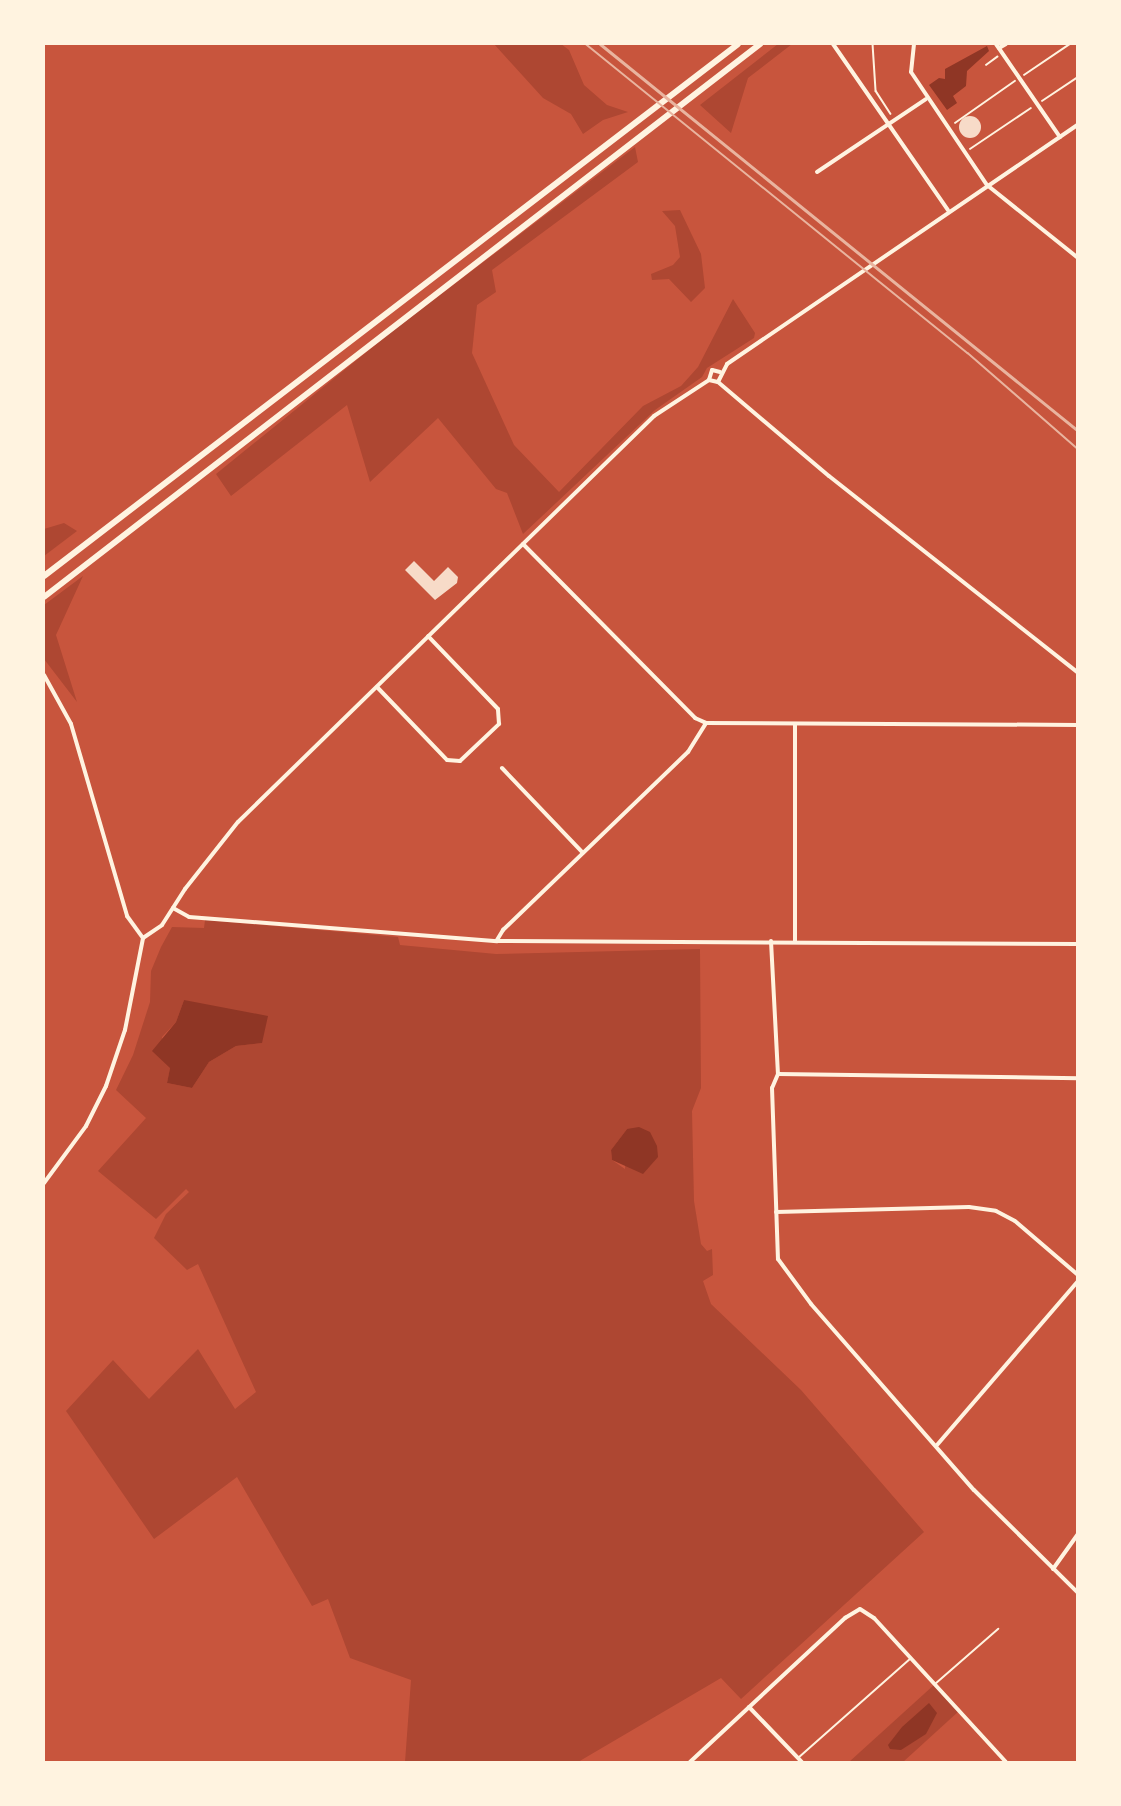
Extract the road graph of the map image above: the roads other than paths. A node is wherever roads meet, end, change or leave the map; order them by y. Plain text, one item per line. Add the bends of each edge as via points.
1 (738, 44) edge
2 (760, 44) edge
3 (833, 44) edge
4 (914, 44) edge
5 (996, 44) edge
6 (1006, 44) edge
7 (999, 48) junction
8 (926, 99) junction
9 (889, 124) junction
10 (1077, 125) edge
11 (1060, 137) junction
12 (817, 172) dead end
13 (987, 185) junction
14 (948, 210) junction
15 (1077, 258) edge
16 (720, 372) junction
17 (710, 380) junction
18 (718, 382) junction
19 (523, 544) junction
20 (44, 576) edge
21 (44, 597) edge
22 (429, 636) junction
23 (1077, 673) edge
24 (44, 675) edge
25 (377, 687) junction
26 (706, 723) junction
27 (795, 724) junction
28 (1077, 725) edge
29 (502, 768) dead end
30 (583, 853) junction
31 (172, 908) junction
32 (143, 938) junction
33 (497, 940) junction
34 (771, 941) junction
35 (795, 941) junction
36 (1077, 944) edge
37 (778, 1074) junction
38 (1077, 1078) edge
39 (44, 1183) edge
40 (776, 1212) junction
41 (1077, 1275) edge
42 (1077, 1281) edge
43 (937, 1446) junction
44 (1077, 1534) edge
45 (1053, 1569) junction
46 (1077, 1593) edge
47 (998, 1629) dead end
48 (910, 1659) junction
49 (935, 1684) junction
50 (749, 1707) junction
51 (798, 1758) junction
52 (690, 1762) edge
53 (802, 1762) edge
54 (1006, 1762) edge

1 - 20 main road
2 - 21 main road
3 - 9 street
4 - 8 street via 910,72
5 - 7 street
6 - 7 street
7 - 11 street
8 - 9 street
8 - 13 street
9 - 12 street
9 - 14 street
10 - 11 street
11 - 13 street
13 - 14 street
13 - 15 street
14 - 16 street
16 - 17 street via 712,370
16 - 18 street
17 - 18 street
17 - 19 street via 654,416
18 - 23 street via 829,476
19 - 22 street
19 - 26 street via 695,718
22 - 25 street
22 - 25 street via 498,709 499,724 460,761 447,760
24 - 32 street via 71,723 127,916
25 - 31 street via 238,822
26 - 27 street
26 - 30 street via 688,752
27 - 28 street
27 - 35 street
29 - 30 street
30 - 33 street
31 - 32 street via 158,931
31 - 33 street via 189,917
32 - 39 street via 125,1030 106,1086 86,1126
33 - 34 street
34 - 35 street
34 - 37 street
35 - 36 street
37 - 38 street
37 - 40 street via 772,1088
40 - 41 street via 969,1207 996,1211 1015,1221
40 - 43 street via 778,1259 790,1280
42 - 43 street
43 - 45 street via 974,1490
44 - 45 street
45 - 46 street
47 - 49 lane
48 - 49 street
48 - 50 street via 874,1618 860,1609 845,1618
48 - 51 lane
49 - 54 street
50 - 51 street
50 - 52 street
51 - 53 street

